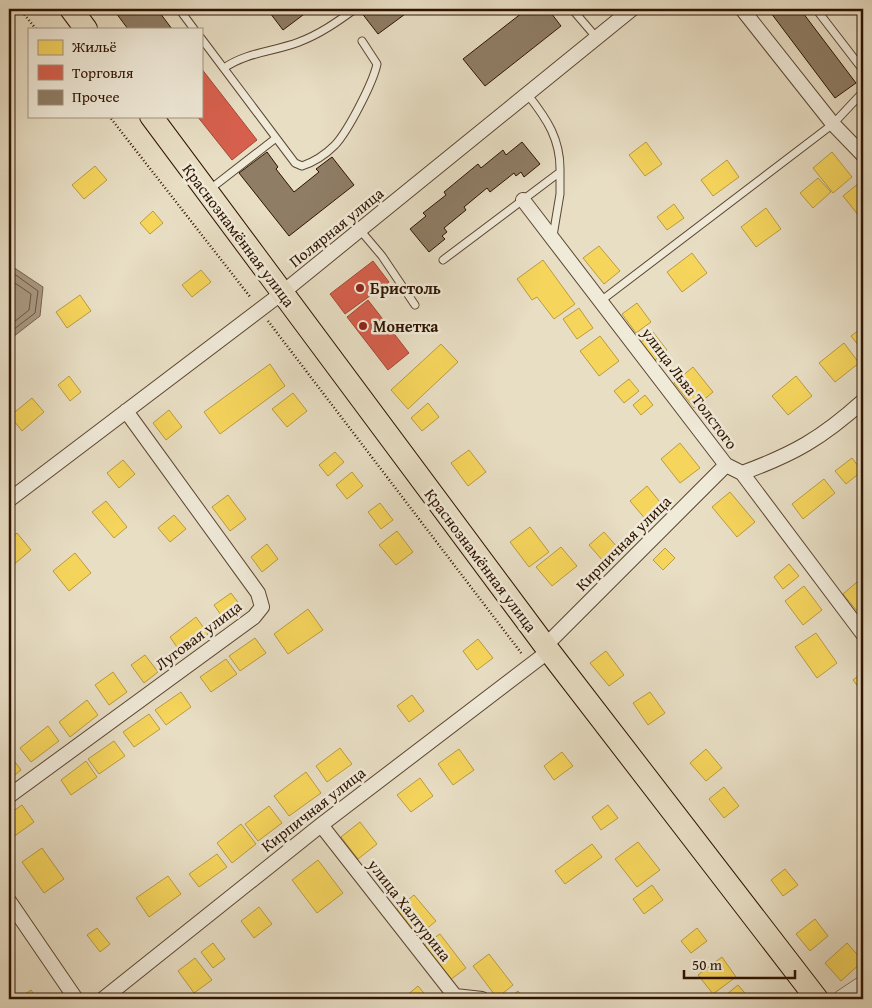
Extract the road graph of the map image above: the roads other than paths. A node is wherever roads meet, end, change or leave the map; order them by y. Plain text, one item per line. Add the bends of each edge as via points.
1 (179, 9) edge
2 (355, 9) edge
3 (572, 9) edge
4 (632, 9) edge
5 (742, 9) edge
6 (816, 9) edge
7 (193, 28) edge
8 (596, 37) junction
9 (202, 39) edge
10 (362, 41) dead end
11 (224, 68) junction
12 (863, 70) edge
13 (863, 92) edge
14 (528, 95) junction
15 (152, 118) edge
16 (833, 124) junction
17 (276, 138) junction
18 (863, 156) edge
19 (560, 172) junction
20 (207, 191) junction
21 (523, 200) junction
22 (360, 230) junction
23 (552, 236) junction
24 (443, 260) dead end
25 (282, 293) junction
26 (602, 300) junction
27 (415, 305) dead end
28 (863, 402) edge
29 (126, 411) junction
30 (726, 465) junction
31 (742, 473) junction
32 (9, 500) edge
33 (863, 634) edge
34 (547, 649) junction
35 (9, 796) edge
36 (321, 825) junction
37 (9, 902) edge
38 (863, 985) edge
39 (453, 998) edge
40 (76, 999) edge
41 (103, 999) edge
42 (482, 999) edge
43 (818, 999) edge
44 (842, 999) edge

1 - 7 lane
2 - 11 lane via 330,27 300,42 247,55
3 - 8 lane
4 - 8 street, Полярная улица
5 - 16 street
6 - 12 lane
8 - 14 street, Полярная улица
9 - 11 lane
10 - 17 lane via 376,64 375,72 336,144 314,162 302,166 295,163
11 - 17 lane
13 - 16 lane
14 - 19 lane via 554,132
14 - 22 street, Полярная улица
15 - 20 main road, Краснознамённая улица
16 - 18 street
16 - 26 lane
17 - 20 lane
19 - 21 lane
19 - 23 lane via 560,194
20 - 25 main road, Краснознамённая улица
21 - 23 street, улица Льва Толстого
21 - 24 lane
22 - 25 street, Полярная улица
22 - 27 lane
23 - 26 street, улица Льва Толстого
25 - 29 street, Полярная улица
25 - 34 main road, Краснознамённая улица
26 - 30 street, улица Льва Толстого
28 - 31 street via 802,448
29 - 32 street, Полярная улица
29 - 35 street, Луговая улица via 258,593 262,607 254,617
30 - 31 street, улица Льва Толстого
30 - 34 street, Кирпичная улица
31 - 33 street, улица Льва Толстого
34 - 36 street, Кирпичная улица via 531,665
34 - 43 main road, Краснознамённая улица
36 - 39 street, улица Халтурина
36 - 41 street, Кирпичная улица
37 - 40 street
38 - 44 street
39 - 42 street, улица Халтурина

